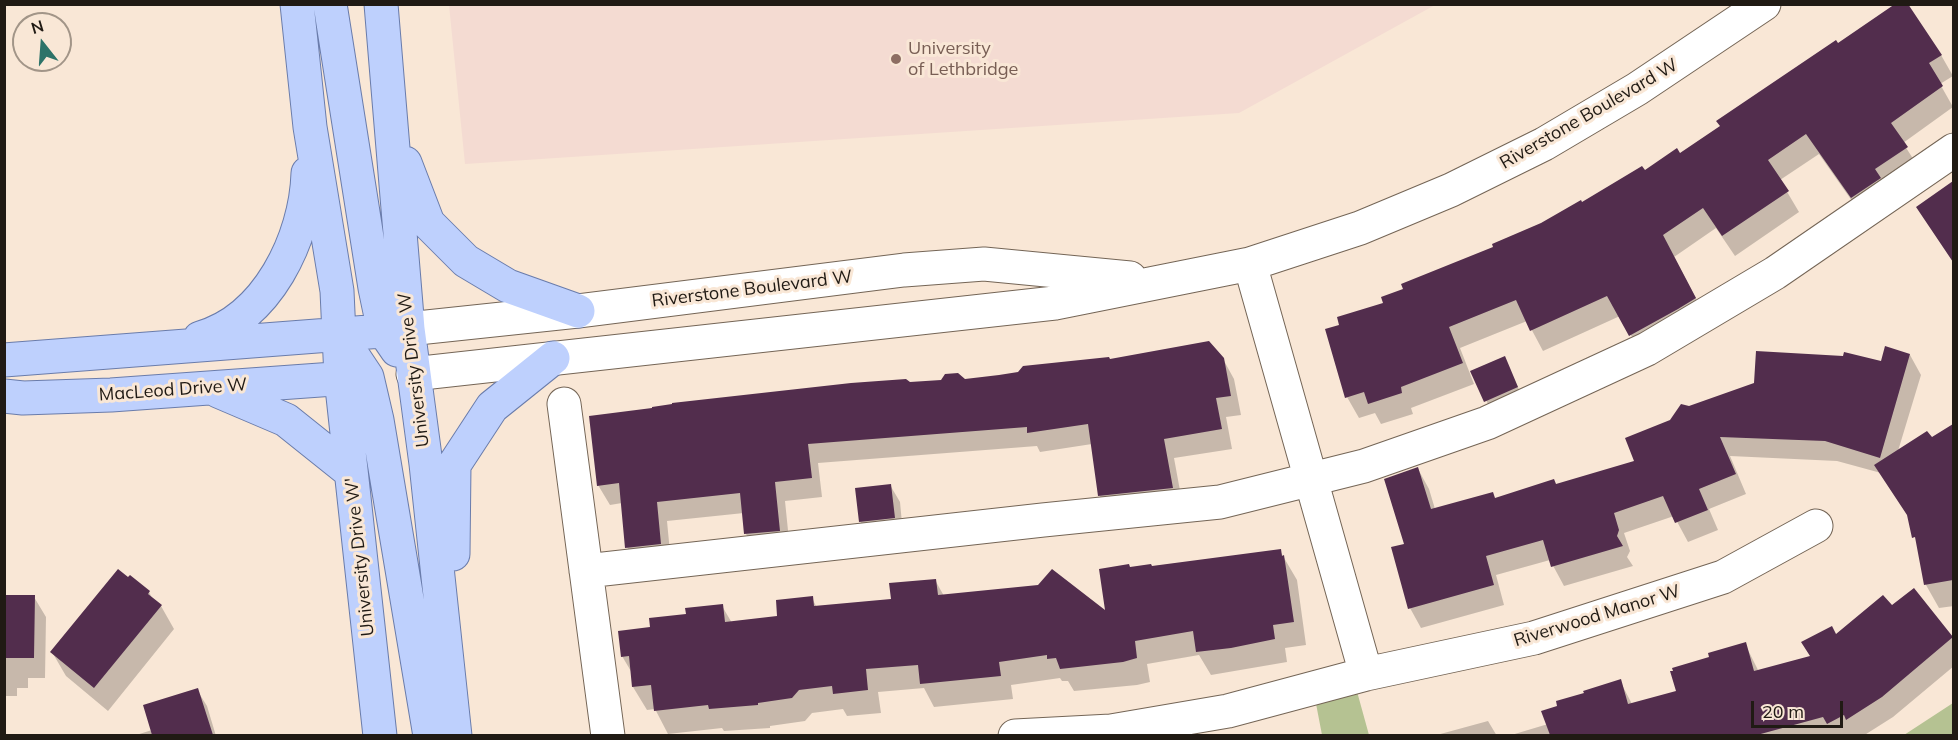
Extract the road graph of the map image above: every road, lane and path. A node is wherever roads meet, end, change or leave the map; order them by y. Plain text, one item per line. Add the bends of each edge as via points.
1 (297, 4) edge
2 (330, 4) edge
3 (381, 4) edge
4 (1764, 4) edge
5 (389, 120) junction
6 (309, 127) junction
7 (1953, 150) edge
8 (1250, 264) junction
9 (1165, 282) junction
10 (578, 311) junction
11 (396, 330) junction
12 (339, 335) junction
13 (170, 347) junction
14 (553, 358) junction
15 (4, 360) edge
16 (413, 374) junction
17 (354, 378) junction
18 (210, 388) junction
19 (4, 396) edge
20 (564, 404) dead end
21 (351, 472) junction
22 (1311, 479) junction
23 (1816, 526) dead end
24 (586, 571) junction
25 (1366, 674) junction
26 (1111, 733) edge
27 (380, 735) edge
28 (430, 735) edge
29 (457, 735) edge
30 (608, 735) edge
31 (1015, 735) edge

1 - 6 main road
2 - 11 main road via 371,266
3 - 5 main road, University Drive W
4 - 8 street, Riverstone Boulevard W via 1637,89 1544,144 1451,190 1360,228
5 - 10 main road via 429,223 466,261 508,286
5 - 11 main road, University Drive W
6 - 12 main road via 337,291
6 - 13 main road via 308,181 301,218 275,279 239,320 214,334
7 - 22 street via 1775,273 1647,349 1487,423 1364,466
8 - 9 street, Riverstone Boulevard W
8 - 22 street
9 - 10 street, Riverstone Boulevard W via 984,264 870,274
9 - 14 street, Riverstone Boulevard W via 1055,303
10 - 11 street, Riverstone Boulevard W
11 - 12 main road, Riverstone Boulevard W
11 - 16 main road, University Drive W
12 - 13 main road
12 - 17 main road
13 - 15 main road
14 - 16 street, Riverstone Boulevard W
14 - 29 main road via 492,407 454,465
16 - 17 main road, Riverstone Boulevard W
16 - 29 main road, University Drive W
17 - 18 main road, MacLeod Drive W
17 - 21 main road, University Drive W'
17 - 28 main road via 381,441
18 - 19 main road, MacLeod Drive W via 111,395
18 - 21 main road via 286,420
20 - 24 street
21 - 27 main road, University Drive W'
22 - 24 street via 1220,502
22 - 25 street
23 - 25 street, Riverwood Manor W via 1723,577 1534,638
24 - 30 street
25 - 26 street, Riverwood Manor W via 1228,711
26 - 31 street, Riverwood Manor W

